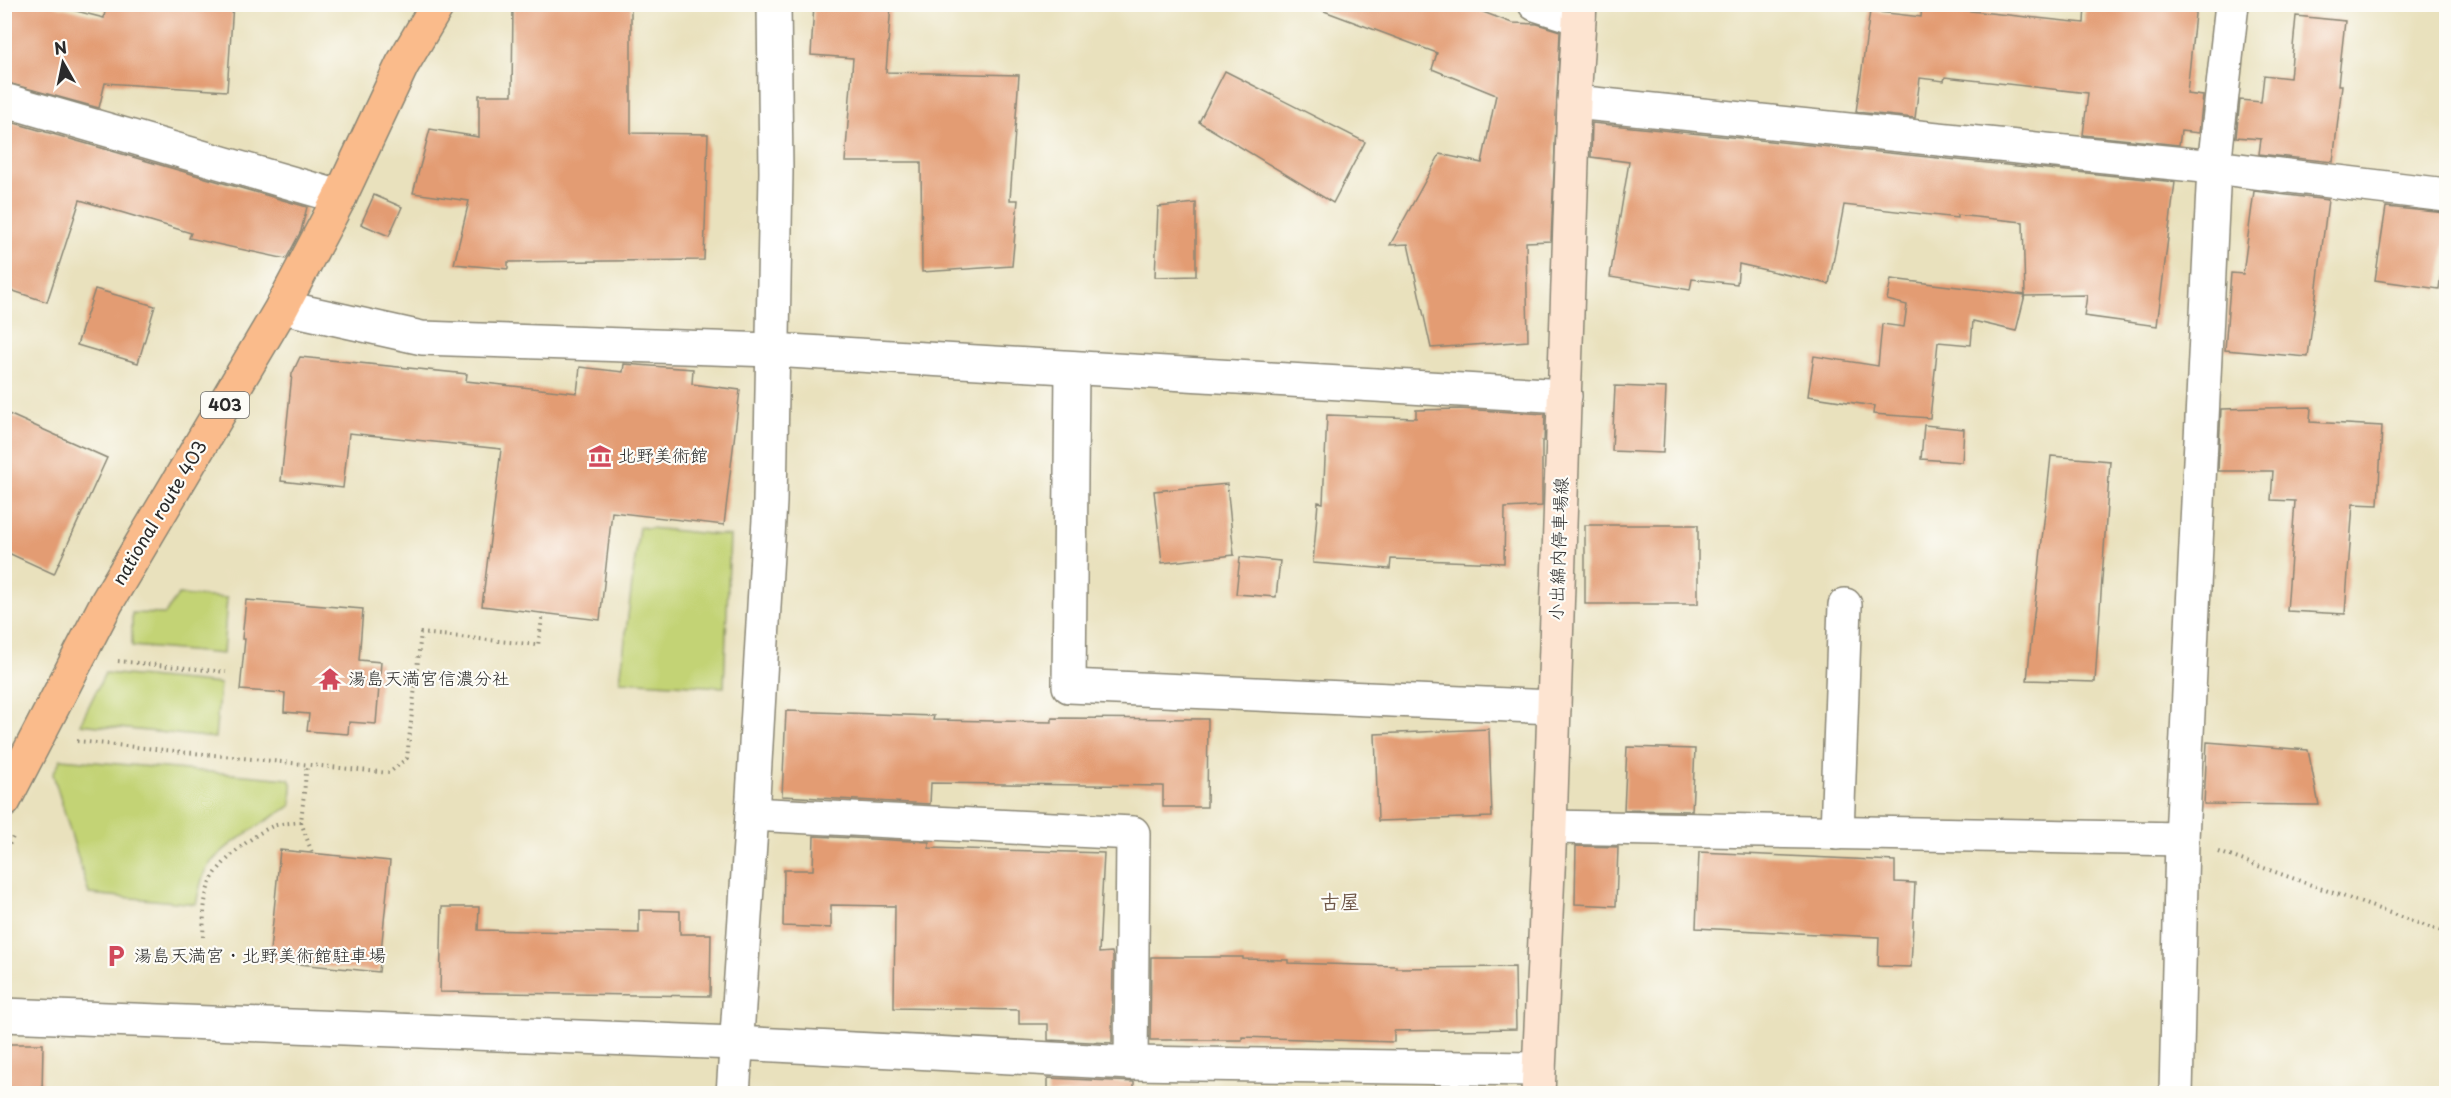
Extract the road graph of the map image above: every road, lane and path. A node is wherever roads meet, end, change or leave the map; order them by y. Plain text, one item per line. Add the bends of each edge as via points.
1 (438, 4) edge
2 (774, 4) edge
3 (1534, 4) edge
4 (2232, 4) edge
5 (1579, 11) edge
6 (4, 100) edge
7 (1574, 102) junction
8 (2214, 167) junction
9 (2446, 195) edge
10 (340, 197) junction
11 (282, 307) junction
12 (772, 350) junction
13 (1072, 368) junction
14 (1564, 396) junction
15 (1845, 604) dead end
16 (543, 613) dead end
17 (114, 660) dead end
18 (226, 672) dead end
19 (1554, 707) junction
20 (37, 737) junction
21 (307, 764) junction
22 (4, 801) edge
23 (753, 814) junction
24 (301, 822) junction
25 (1550, 828) junction
26 (1836, 833) junction
27 (15, 834) dead end
28 (2182, 839) junction
29 (312, 853) dead end
30 (4, 855) edge
31 (2446, 933) edge
32 (203, 937) dead end
33 (4, 1015) edge
34 (735, 1043) junction
35 (1131, 1063) junction
36 (1538, 1081) edge
37 (733, 1094) edge
38 (2175, 1094) edge

1 - 10 highway, national route 403 / 403 via 402,65
2 - 12 street
3 - 5 street
4 - 8 street
5 - 7 main road, 小出綿内停車場線
6 - 10 street
7 - 8 street
7 - 14 main road, 小出綿内停車場線
8 - 9 street
8 - 28 street
10 - 11 highway, national route 403 / 403
11 - 12 street via 422,338
11 - 20 highway, national route 403 / 403 via 107,602
12 - 13 street
12 - 23 street via 770,502
13 - 14 street
13 - 19 street via 1069,686
14 - 19 main road, 小出綿内停車場線
15 - 26 street
16 - 21 path via 538,645 421,633 407,758 389,773
17 - 18 path
19 - 25 main road, 小出綿内停車場線
20 - 21 path
20 - 22 highway, national route 403 / 403
21 - 24 path
23 - 34 street
23 - 35 street via 1133,833
24 - 29 path
24 - 32 path via 274,826 235,851 219,868 209,884 204,905
25 - 26 street
25 - 36 main road, 小出綿内停車場線
26 - 28 street
27 - 30 path
28 - 31 path
28 - 38 street
33 - 34 street
34 - 35 street
34 - 37 street
35 - 36 street

